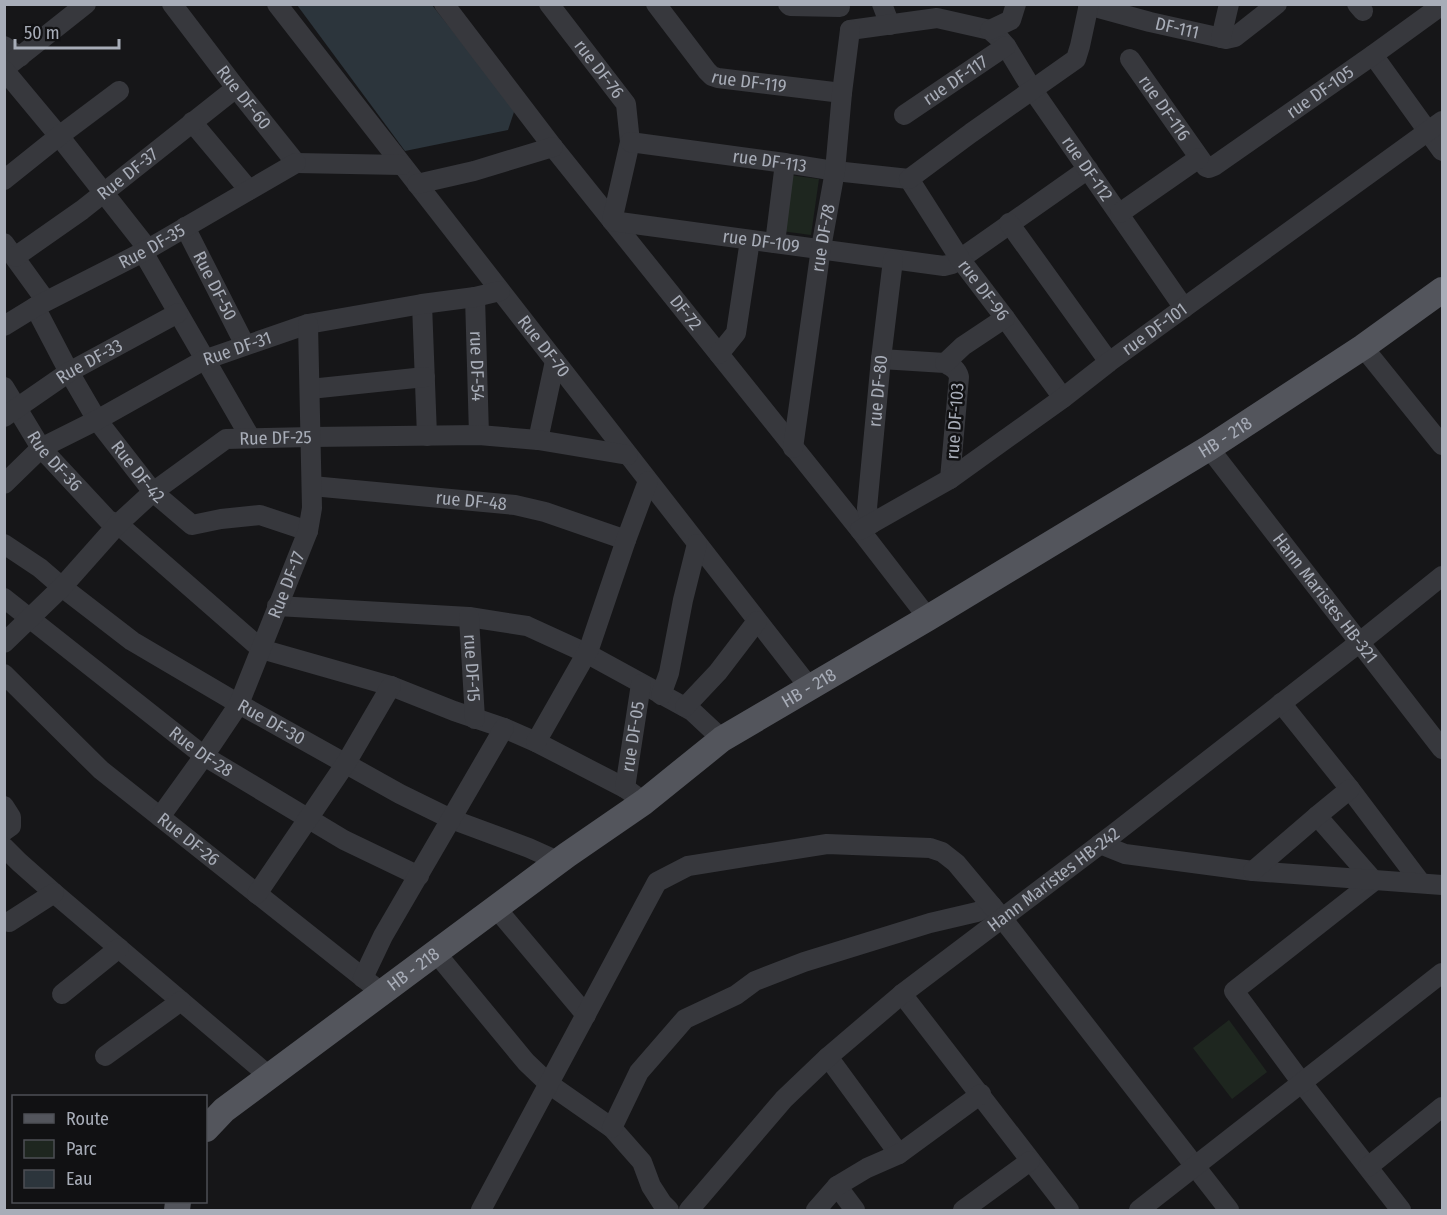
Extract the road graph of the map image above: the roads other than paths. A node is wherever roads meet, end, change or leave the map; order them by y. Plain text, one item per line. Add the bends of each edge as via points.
1 (172, 4) edge
2 (277, 4) edge
3 (549, 4) edge
4 (656, 4) edge
5 (788, 4) edge
6 (882, 4) edge
7 (1016, 4) edge
8 (1229, 4) edge
9 (1277, 4) edge
10 (85, 5) edge
11 (1088, 5) edge
12 (1442, 5) edge
13 (448, 6) edge
14 (840, 6) edge
15 (938, 11) edge
16 (1152, 13) edge
17 (890, 25) junction
18 (850, 30) junction
19 (990, 30) junction
20 (1225, 38) junction
21 (1006, 46) junction
22 (12, 51) edge
23 (1373, 55) junction
24 (1130, 59) dead end
25 (4, 70) edge
26 (236, 87) junction
27 (1032, 89) junction
28 (119, 91) dead end
29 (842, 93) junction
30 (904, 116) dead end
31 (192, 122) junction
32 (1436, 126) edge
33 (59, 136) junction
34 (630, 142) junction
35 (553, 147) junction
36 (1443, 151) edge
37 (1199, 158) junction
38 (296, 163) junction
39 (785, 163) junction
40 (402, 165) junction
41 (1088, 169) junction
42 (835, 171) junction
43 (909, 179) junction
44 (4, 180) edge
45 (417, 184) junction
46 (249, 190) junction
47 (104, 193) junction
48 (1120, 213) junction
49 (612, 221) junction
50 (1009, 223) junction
51 (185, 227) junction
52 (750, 240) junction
53 (775, 243) junction
54 (821, 248) junction
55 (10, 250) edge
56 (145, 251) junction
57 (893, 260) junction
58 (954, 262) junction
59 (1443, 290) edge
60 (500, 291) junction
61 (475, 297) junction
62 (40, 304) junction
63 (422, 304) junction
64 (1184, 308) junction
65 (178, 313) junction
66 (1005, 318) junction
67 (308, 324) junction
68 (4, 326) edge
69 (245, 345) junction
70 (1363, 347) junction
71 (719, 354) junction
72 (881, 359) junction
73 (204, 360) junction
74 (555, 361) junction
75 (1109, 362) junction
76 (945, 363) junction
77 (69, 372) junction
78 (425, 377) junction
79 (4, 387) edge
80 (310, 390) junction
81 (1063, 398) junction
82 (11, 412) edge
83 (97, 420) junction
84 (478, 435) junction
85 (311, 436) junction
86 (427, 436) junction
87 (250, 437) junction
88 (538, 440) junction
89 (1443, 445) edge
90 (41, 448) junction
91 (794, 448) junction
92 (1209, 448) junction
93 (628, 455) junction
94 (950, 479) junction
95 (648, 481) junction
96 (4, 484) edge
97 (312, 486) junction
98 (153, 492) junction
99 (118, 524) junction
100 (866, 527) junction
101 (308, 531) junction
102 (626, 540) junction
103 (4, 544) edge
104 (698, 544) junction
105 (1443, 576) edge
106 (62, 587) junction
107 (4, 598) edge
108 (277, 606) junction
109 (469, 617) junction
110 (31, 618) junction
111 (928, 618) junction
112 (757, 621) junction
113 (1360, 642) junction
114 (4, 643) edge
115 (261, 649) junction
116 (586, 653) junction
117 (4, 674) edge
118 (641, 684) junction
119 (391, 686) junction
120 (810, 688) junction
121 (661, 695) junction
122 (1281, 703) junction
123 (239, 704) junction
124 (685, 707) junction
125 (475, 718) junction
126 (504, 728) junction
127 (722, 739) junction
128 (536, 742) junction
129 (1443, 749) edge
130 (204, 756) junction
131 (346, 763) junction
132 (1350, 789) junction
133 (634, 795) junction
134 (4, 806) edge
135 (1317, 816) junction
136 (160, 817) junction
137 (308, 818) junction
138 (451, 819) junction
139 (4, 831) edge
140 (1100, 844) junction
141 (4, 847) edge
142 (560, 862) junction
143 (1253, 871) junction
144 (419, 876) junction
145 (1374, 880) junction
146 (1421, 883) junction
147 (1443, 885) edge
148 (54, 893) junction
149 (257, 894) junction
150 (496, 908) junction
151 (997, 912) junction
152 (9, 922) dead end
153 (119, 948) junction
154 (436, 953) junction
155 (1443, 973) edge
156 (372, 985) junction
157 (62, 994) dead end
158 (902, 994) junction
159 (181, 1001) junction
160 (586, 1016) junction
161 (105, 1056) dead end
162 (828, 1057) junction
163 (269, 1076) junction
164 (1302, 1083) junction
165 (549, 1084) junction
166 (981, 1095) junction
167 (1443, 1107) edge
168 (207, 1128) edge
169 (612, 1128) junction
170 (899, 1154) junction
171 (1030, 1161) junction
172 (1195, 1167) junction
173 (1368, 1167) junction
174 (837, 1186) junction
175 (481, 1210) edge
176 (669, 1210) edge
177 (689, 1210) edge
178 (816, 1210) edge
179 (855, 1210) edge
180 (963, 1210) edge
181 (1069, 1210) edge
182 (1139, 1210) edge
183 (1229, 1210) edge
184 (1401, 1210) edge

1 - 26 street, Rue DF-60
2 - 40 street, Rue DF-70
3 - 34 street, rue DF-76 via 626,104
4 - 29 street, rue DF-119 via 712,76
5 - 14 street
6 - 17 street
7 - 19 street via 1011,20
8 - 20 street
9 - 20 street via 1235,37
10 - 22 street
11 - 16 street, DF-111 / DF-111
11 - 27 street via 1076,59
12 - 23 street, rue DF-105
13 - 35 street, DF-72 / DF-72
14 - 18 street
15 - 17 street
15 - 19 street
16 - 20 street, DF-111 / DF-111
17 - 18 street
18 - 29 street, rue DF-78
19 - 21 street, rue DF-112
21 - 27 street, rue DF-112
21 - 30 street, rue DF-117
22 - 25 street
23 - 32 street
23 - 37 street, rue DF-105 via 1214,166 1207,168
24 - 37 street, rue DF-116
25 - 33 street
26 - 31 street, Rue DF-37
26 - 38 street, Rue DF-60
27 - 41 street, rue DF-112
27 - 43 street
28 - 33 street
29 - 42 street, rue DF-78
31 - 46 street
31 - 47 street, Rue DF-37
32 - 36 street
32 - 64 street, rue DF-101
33 - 44 street
33 - 47 street
34 - 39 street, rue DF-113
34 - 49 street, rue DF-76
35 - 45 street
35 - 49 street, DF-72 / DF-72
37 - 48 street
38 - 40 street
38 - 46 street, Rue DF-35
39 - 42 street, rue DF-113
39 - 53 street
40 - 45 street, Rue DF-70
41 - 48 street, rue DF-112
41 - 50 street
42 - 43 street, rue DF-113
42 - 54 street, rue DF-78
43 - 58 street, rue DF-96
45 - 60 street, Rue DF-70
46 - 51 street, Rue DF-35
47 - 55 street, Rue DF-37 via 76,215
47 - 56 street
48 - 64 street, rue DF-112
49 - 52 street, rue DF-109
49 - 71 street, DF-72 / DF-72
50 - 58 street
50 - 75 street
51 - 56 street, Rue DF-35
51 - 69 street, Rue DF-50
52 - 53 street, rue DF-109
52 - 71 street via 736,333
53 - 54 street, rue DF-109
54 - 57 street, rue DF-109
54 - 91 street, rue DF-78
55 - 62 street, Rue DF-42
56 - 62 street, Rue DF-35
56 - 65 street
57 - 58 street, rue DF-109 via 944,266
57 - 72 street, rue DF-80
58 - 66 street, rue DF-96
59 - 70 main road, HB - 218
60 - 61 street, Rue DF-31
60 - 74 street, Rue DF-70
61 - 63 street, Rue DF-31
61 - 84 street, rue DF-54
62 - 68 street, Rue DF-35
62 - 77 street, Rue DF-42
63 - 67 street, Rue DF-31
63 - 78 street
64 - 75 street, rue DF-101
65 - 73 street
65 - 77 street, Rue DF-33
66 - 76 street
66 - 81 street, rue DF-96
67 - 69 street, Rue DF-31
67 - 80 street, Rue DF-17
69 - 73 street, Rue DF-31
70 - 89 street
70 - 92 main road, HB - 218
71 - 91 street, DF-72 / DF-72
72 - 76 street, rue DF-103
72 - 100 street, rue DF-80
73 - 83 street, Rue DF-31
73 - 87 street
74 - 88 street
74 - 93 street, Rue DF-70
75 - 81 street, rue DF-101
76 - 94 street, rue DF-103 via 959,377
77 - 82 street, Rue DF-33
77 - 83 street, Rue DF-42
78 - 80 street
78 - 86 street
79 - 82 street, Rue DF-36
80 - 85 street, Rue DF-17
81 - 94 street, rue DF-101
82 - 90 street, Rue DF-36
83 - 90 street, Rue DF-31
83 - 98 street, Rue DF-42
84 - 86 street, Rue DF-25
84 - 88 street, Rue DF-25
85 - 86 street, Rue DF-25
85 - 87 street, Rue DF-25
85 - 97 street, Rue DF-17
87 - 98 street, Rue DF-25 via 226,439
88 - 93 street, Rue DF-25
90 - 96 street, Rue DF-31
90 - 99 street, Rue DF-36 via 108,520
91 - 100 street, DF-72 / DF-72
92 - 111 main road, HB - 218
92 - 113 street, Hann Maristes HB-321
93 - 95 street, Rue DF-70
94 - 100 street, rue DF-101
95 - 102 street
95 - 104 street, Rue DF-70
97 - 101 street, Rue DF-17
97 - 102 street, rue DF-48 via 514,505
98 - 99 street, Rue DF-25
98 - 101 street, Rue DF-42 via 192,525 260,515
99 - 106 street, Rue DF-25
99 - 115 street, Rue DF-36
100 - 111 street, DF-72 / DF-72
101 - 108 street, Rue DF-17
102 - 116 street
103 - 106 street, Rue DF-30
104 - 112 street, Rue DF-70
104 - 121 street
105 - 113 street, Hann Maristes HB-242
106 - 110 street, Rue DF-25
106 - 123 street, Rue DF-30 via 132,641
107 - 110 street, Rue DF-28
108 - 109 street
108 - 115 street, Rue DF-17
109 - 116 street via 527,626
109 - 125 street, rue DF-15
110 - 114 street, Rue DF-25
110 - 130 street, Rue DF-28
111 - 120 main road, HB - 218
112 - 120 street, Rue DF-70
112 - 124 street
113 - 122 street, Hann Maristes HB-242
113 - 129 street, Hann Maristes HB-321
115 - 119 street
115 - 123 street, Rue DF-17
116 - 118 street
116 - 128 street
117 - 136 street, Rue DF-26 via 100,770
118 - 121 street
118 - 133 street, rue DF-05
119 - 125 street
119 - 131 street
120 - 127 main road, HB - 218
121 - 124 street
122 - 132 street
122 - 140 street, Hann Maristes HB-242
123 - 130 street, Rue DF-17
123 - 131 street, Rue DF-30
124 - 127 street
125 - 126 street
126 - 128 street
126 - 138 street
127 - 133 main road, HB - 218
128 - 133 street
130 - 136 street, Rue DF-17
130 - 137 street, Rue DF-28
131 - 137 street
131 - 138 street, Rue DF-30
132 - 135 street
132 - 146 street
133 - 142 main road, HB - 218
134 - 139 street via 11,817 11,826
135 - 143 street
135 - 145 street
136 - 149 street, Rue DF-26
137 - 144 street, Rue DF-28
137 - 149 street
138 - 142 street, Rue DF-30
138 - 144 street
140 - 143 street via 1125,854
140 - 151 street, Hann Maristes HB-242
141 - 148 street
142 - 150 main road, HB - 218
143 - 145 street
144 - 156 street via 383,936
145 - 146 street
145 - 164 street via 1234,991
146 - 147 street
148 - 152 street
148 - 153 street
149 - 156 street, Rue DF-26
150 - 154 main road, HB - 218
150 - 160 street
151 - 158 street, Hann Maristes HB-242
151 - 160 street via 956,863 930,848 826,844 688,866 657,882
151 - 169 street via 976,912 930,923 804,962 755,981 736,995 685,1019 639,1072
151 - 172 street
153 - 157 street
153 - 159 street
154 - 156 main road, HB - 218
154 - 165 street via 526,1062
155 - 164 street
156 - 163 main road, HB - 218
158 - 162 street, Hann Maristes HB-242
158 - 166 street
159 - 161 street
159 - 163 street
160 - 165 street
162 - 170 street
162 - 177 street, Hann Maristes HB-242 via 777,1107
163 - 168 main road, HB - 218
164 - 172 street
164 - 173 street
165 - 169 street
165 - 175 street
166 - 170 street
166 - 171 street
167 - 173 street
169 - 176 street via 642,1162 651,1185
170 - 174 street via 867,1167
171 - 180 street
171 - 181 street
172 - 182 street
172 - 183 street
173 - 184 street
174 - 178 street
174 - 179 street

